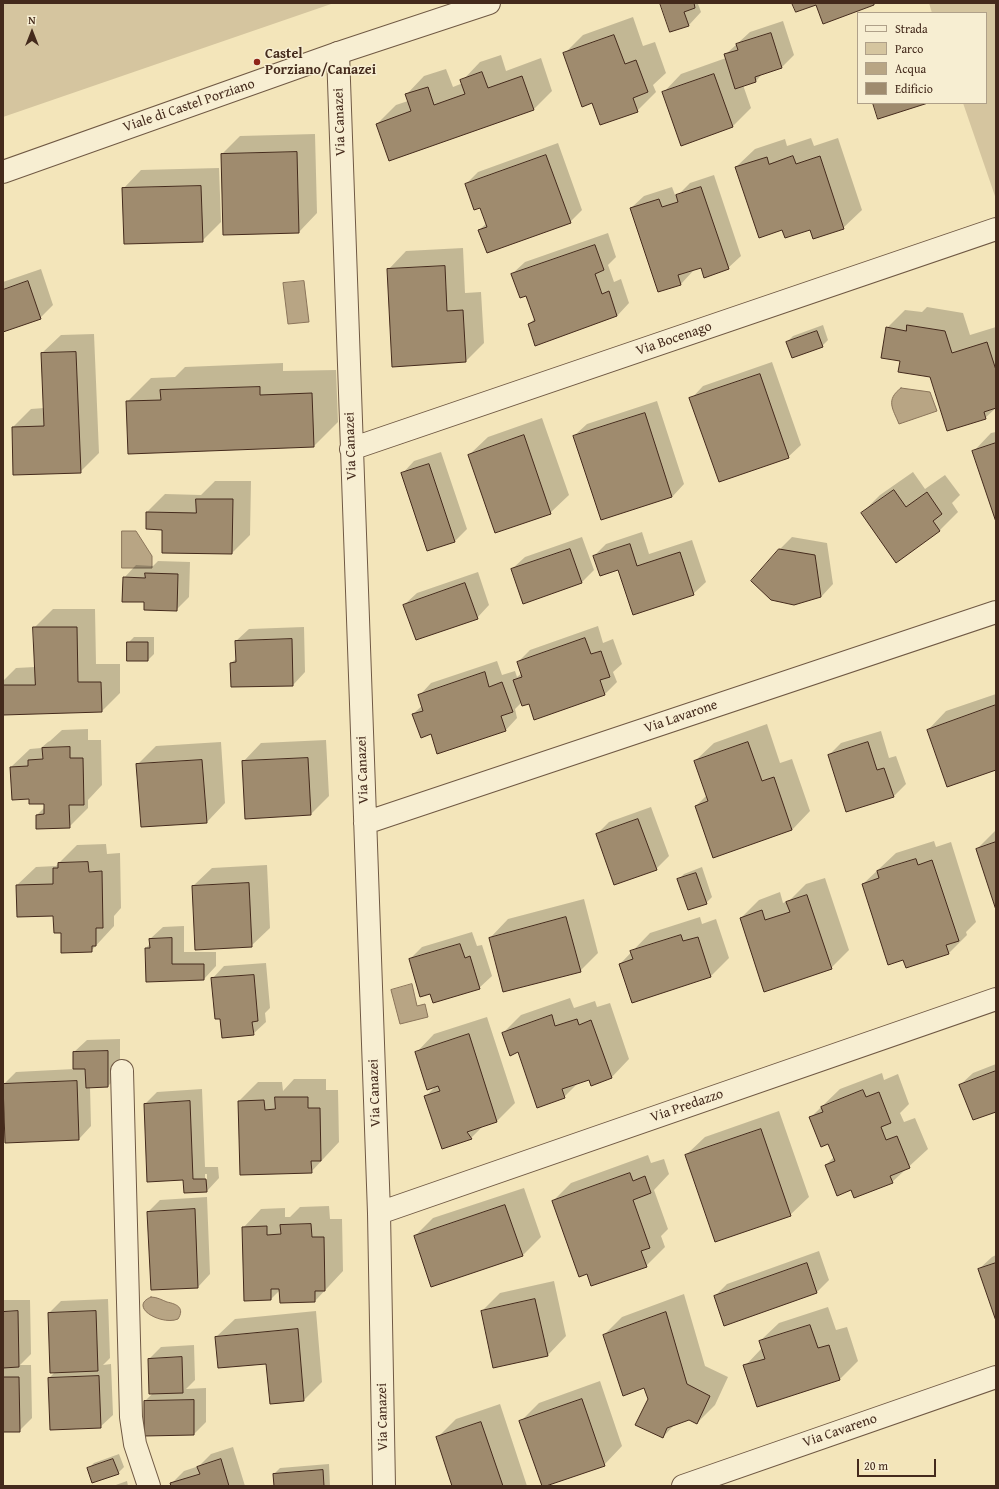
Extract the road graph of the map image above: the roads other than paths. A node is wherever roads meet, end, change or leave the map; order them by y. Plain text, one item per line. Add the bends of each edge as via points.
1 (489, 3) edge
2 (338, 54) junction
3 (3, 172) edge
4 (996, 229) edge
5 (351, 449) junction
6 (996, 612) edge
7 (365, 823) junction
8 (996, 999) edge
9 (122, 1071) dead end
10 (379, 1213) junction
11 (996, 1377) edge
12 (149, 1486) edge
13 (384, 1486) edge
14 (683, 1486) edge

1 - 2 street, Viale di Castel Porziano
2 - 3 street, Viale di Castel Porziano
2 - 5 street, Via Canazei
4 - 5 street, Via Bocenago
5 - 7 street, Via Canazei
6 - 7 street, Via Lavarone
7 - 10 street, Via Canazei
8 - 10 street, Via Predazzo
9 - 12 street via 131,1417 135,1444
10 - 13 street, Via Canazei
11 - 14 street, Via Cavareno

